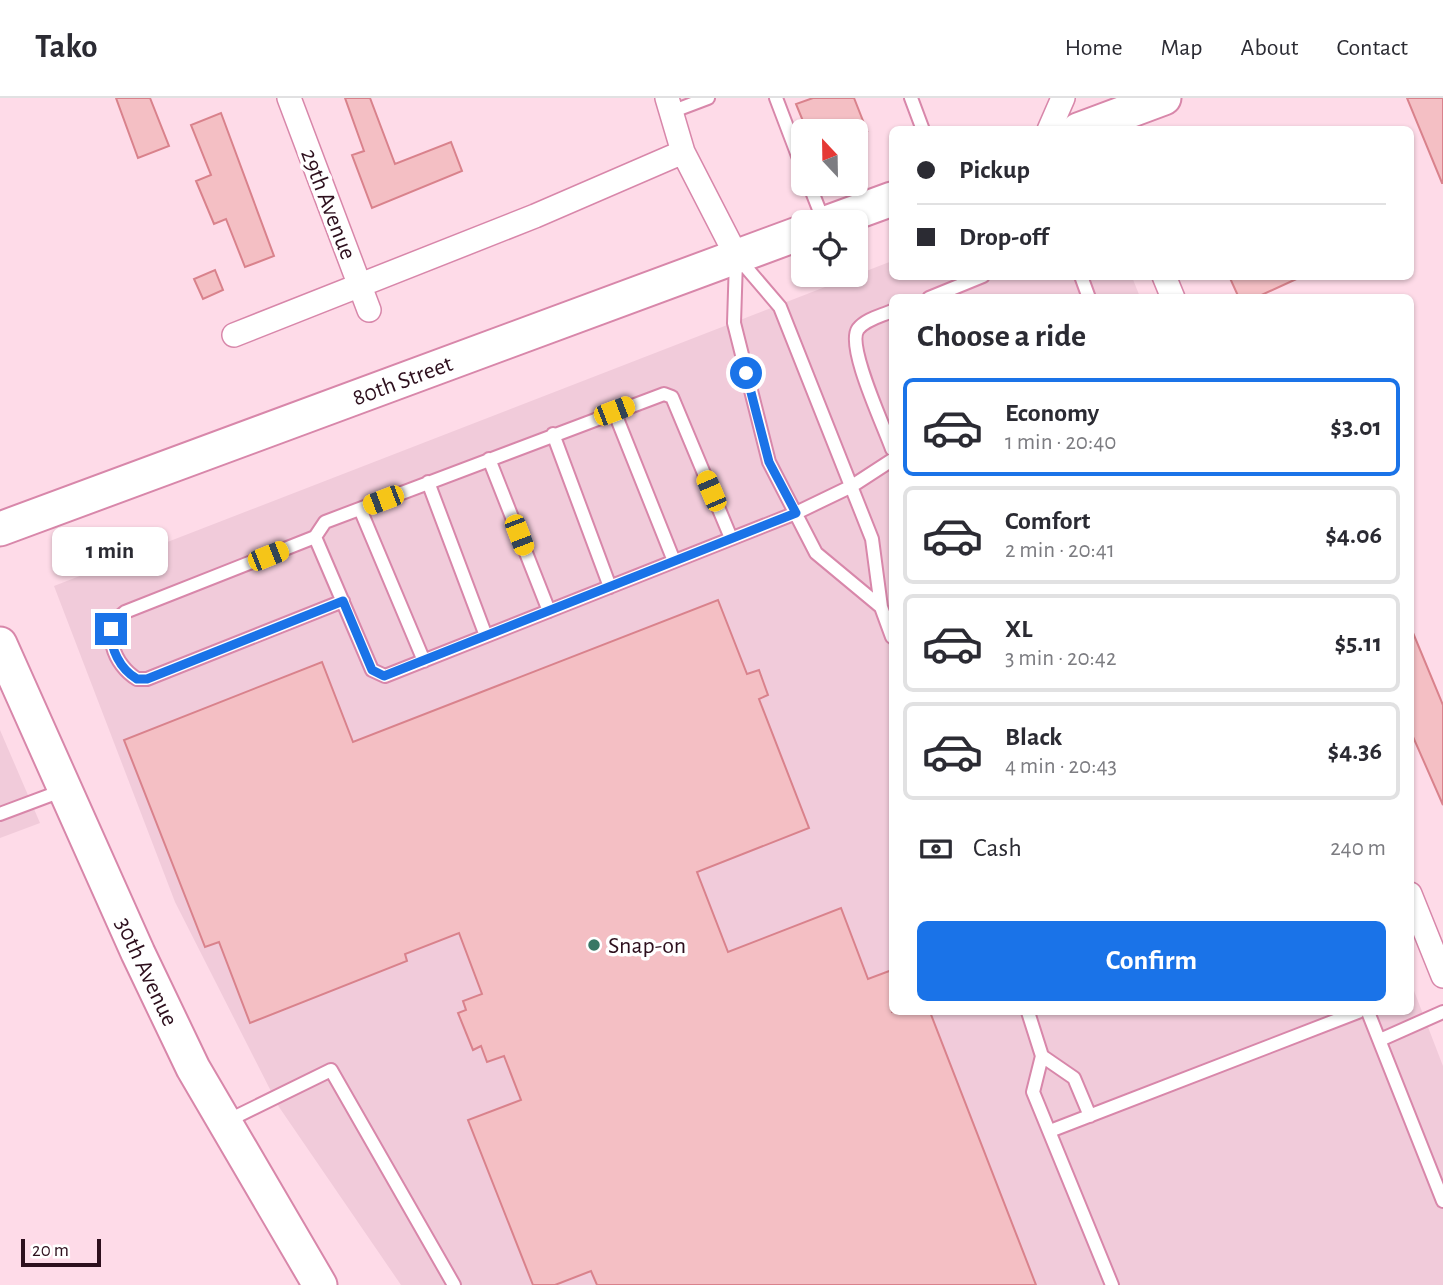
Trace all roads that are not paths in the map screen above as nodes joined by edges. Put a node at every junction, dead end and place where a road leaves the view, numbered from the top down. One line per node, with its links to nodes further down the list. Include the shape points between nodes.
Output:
1 (289, 98): 18 (street, 29th Avenue)
2 (708, 98): 7 (lane)
3 (776, 98): 11 (lane)
4 (911, 98): 8 (lane)
5 (1063, 98): 9 (street)
6 (1164, 98): 10 (street)
7 (669, 105): 12 (street)
8 (922, 126)
9 (1051, 126)
10 (1095, 126)
11 (791, 137)
12 (683, 152): 16 (street); 18 (street)
13 (889, 200): 14 (street)
14 (860, 210)
15 (791, 237): 16 (street, 80th Street)
16 (737, 257): 29 (lane, via 780,307); 31 (lane, via 736,331 769,462); 32 (street, 80th Street)
17 (973, 280): 19 (lane)
18 (360, 285): 20 (street, 29th Avenue); 22 (street)
19 (939, 294)
20 (369, 310)
21 (889, 312): 25 (lane, via 867,321 855,336 854,348)
22 (234, 335)
23 (614, 411): 24 (lane); 34 (lane, via 663,394 672,397); 35 (lane)
24 (553, 434): 26 (lane); 36 (lane)
25 (889, 441)
26 (489, 459): 28 (lane); 39 (lane)
27 (889, 462): 29 (lane)
28 (428, 482): 30 (lane); 41 (lane)
29 (852, 486): 31 (lane); 38 (lane, via 872,539)
30 (360, 509): 33 (lane, via 325,522); 43 (lane)
31 (796, 513): 34 (lane); 38 (lane, via 816,553)
32 (0, 529)
33 (315, 537): 37 (lane); 37 (lane, via 125,612 111,629 121,665 137,679 147,679)
34 (731, 538): 35 (lane)
35 (674, 561): 36 (lane)
36 (610, 586): 39 (lane)
37 (343, 601): 43 (lane, via 376,674 384,676)
38 (881, 607): 40 (lane)
39 (549, 611): 41 (lane)
40 (889, 629)
41 (486, 636): 43 (lane)
42 (0, 644): 44 (street, 30th Avenue, via 13,686)
43 (424, 661)
44 (64, 790): 45 (lane); 55 (street, 30th Avenue, via 166,1010)
45 (0, 814)
46 (1414, 904): 47 (street)
47 (1443, 976)
48 (1443, 1012): 52 (lane)
49 (1029, 1015): 53 (lane)
50 (1350, 1015): 54 (lane)
51 (1369, 1015): 52 (lane)
52 (1380, 1040): 57 (lane)
53 (1042, 1056): 54 (lane, via 1074,1078); 56 (lane, via 1033,1092)
54 (1090, 1116): 56 (lane)
55 (225, 1122): 58 (street, 30th Avenue); 59 (lane, via 331,1070)
56 (1050, 1131): 60 (lane)
57 (1443, 1201)
58 (320, 1285)
59 (454, 1285)
60 (1112, 1285)

